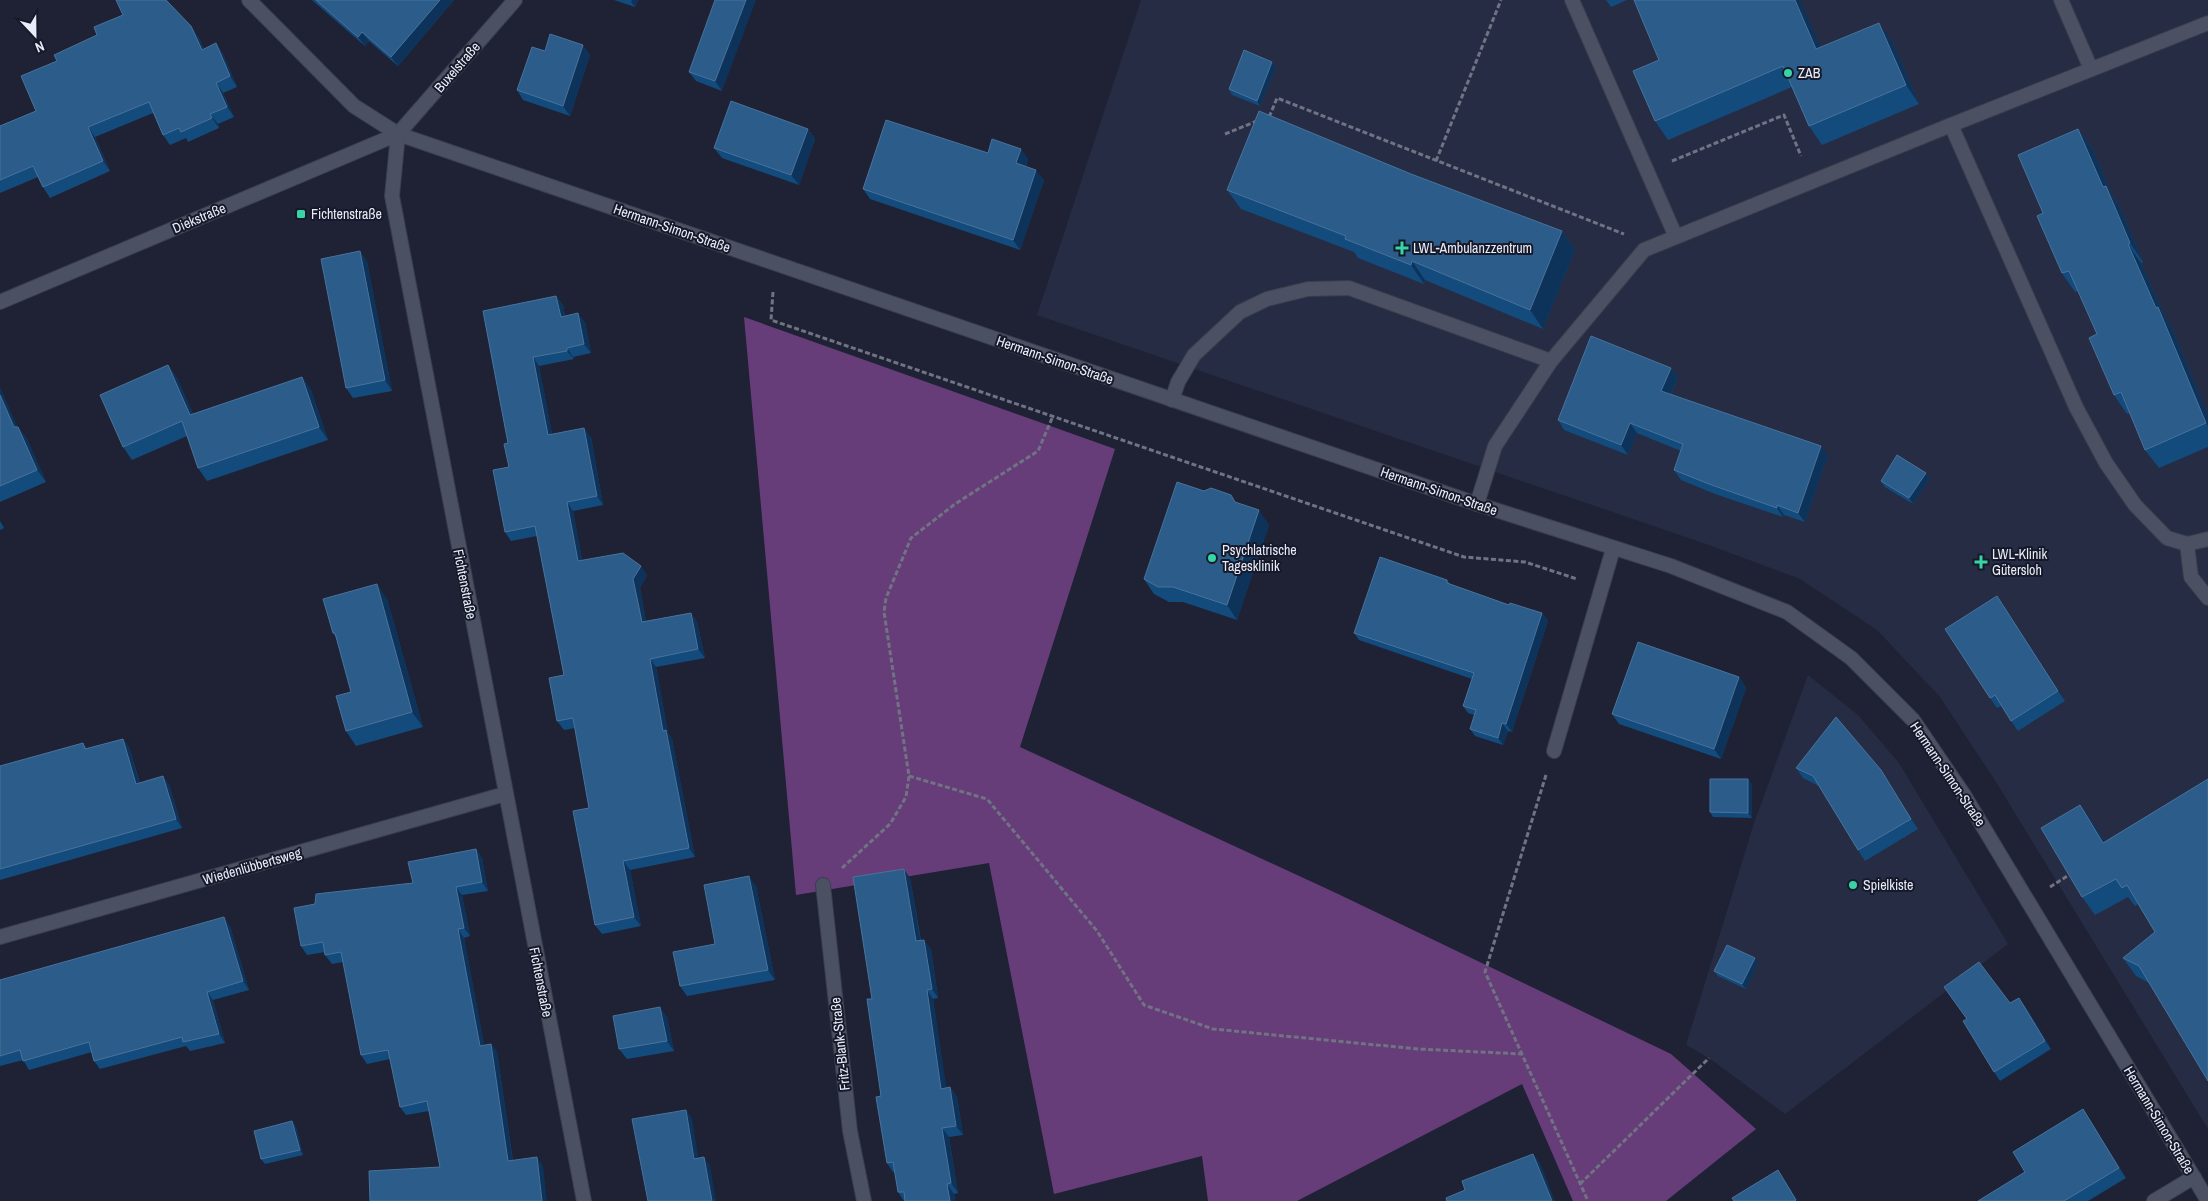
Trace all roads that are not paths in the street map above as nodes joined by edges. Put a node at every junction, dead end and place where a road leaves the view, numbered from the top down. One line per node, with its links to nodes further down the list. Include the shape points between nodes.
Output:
1 (249, 0): 8 (street, via 354,106)
2 (515, 0): 8 (street, Buxelstraße)
3 (1572, 0): 9 (street)
4 (2061, 0): 6 (street)
5 (2208, 23): 6 (street)
6 (2091, 69): 7 (street)
7 (1951, 125): 9 (street); 15 (street, via 2076,408 2106,463 2134,504 2167,538)
8 (398, 134): 10 (street, Diekstraße); 12 (street, Hermann-Simon-Straße); 19 (street, Fichtenstraße, via 392,196)
9 (1676, 238): 11 (street, via 1644,250)
10 (0, 302)
11 (1551, 361): 12 (street, via 1349,288 1308,289 1267,299 1240,312 1194,355 1178,382); 13 (street, via 1496,446)
12 (1172, 400): 13 (street, Hermann-Simon-Straße)
13 (1477, 504): 16 (street, Hermann-Simon-Straße)
14 (2208, 539): 15 (street)
15 (2187, 544): 17 (street, via 2191,577)
16 (1613, 549): 18 (street); 22 (street, Hermann-Simon-Straße, via 1690,573 1787,612 1851,658 1913,720 1964,795)
17 (2208, 598)
18 (1554, 751)
19 (505, 794): 21 (street, Wiedenlübbertsweg); 23 (street, Fichtenstraße)
20 (824, 886): 24 (street, Fritz-Blank-Straße, via 850,1131)
21 (0, 937)
22 (2194, 1177): 25 (street); 26 (street, Hermann-Simon-Straße)
23 (584, 1201)
24 (864, 1201)
25 (2154, 1201)
26 (2208, 1201)

